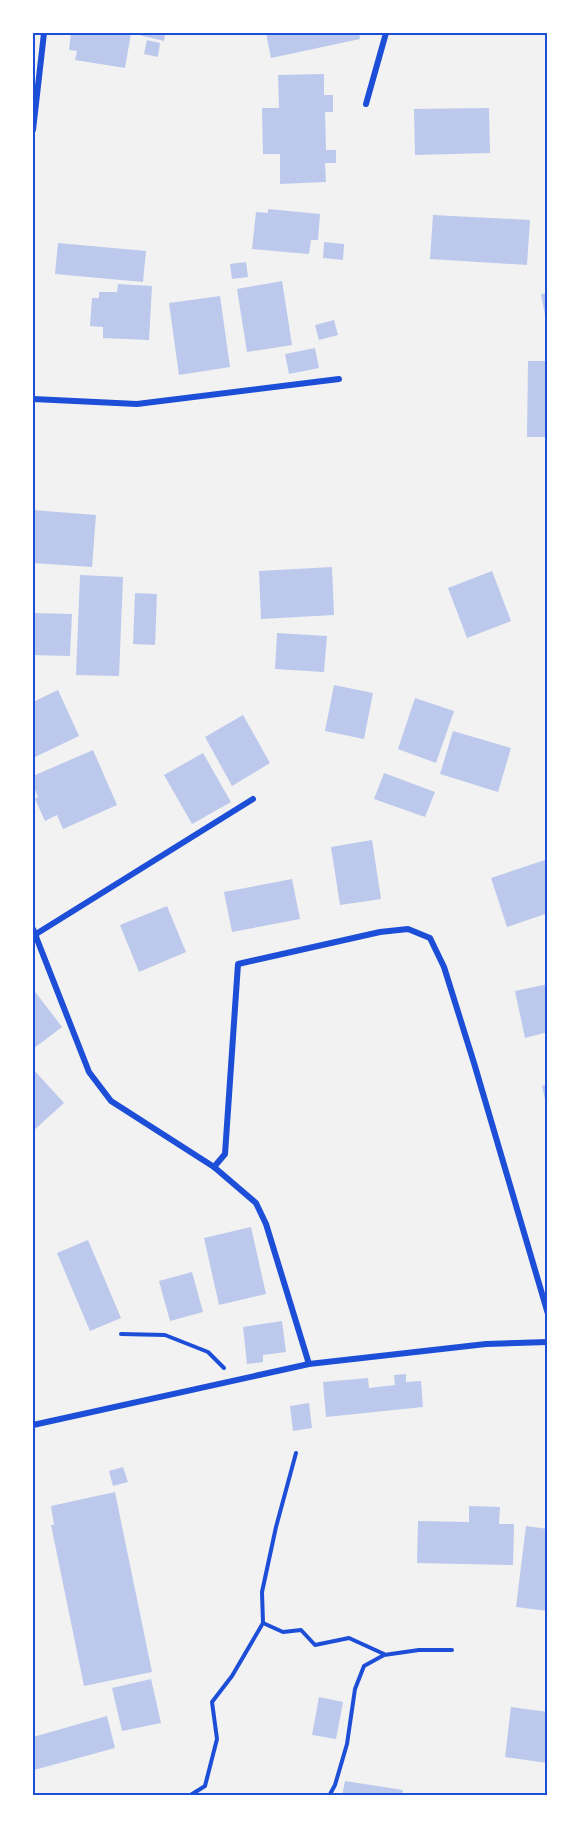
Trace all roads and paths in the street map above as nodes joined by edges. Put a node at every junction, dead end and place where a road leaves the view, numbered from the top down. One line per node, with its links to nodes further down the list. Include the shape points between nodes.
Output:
1 (44, 33): 3 (street)
2 (386, 33): 4 (street)
3 (36, 87): 5 (street)
4 (366, 104)
5 (33, 130)
6 (339, 379): 7 (street, via 137,404)
7 (33, 399)
8 (253, 799): 9 (street)
9 (34, 932): 10 (street, via 89,1072 111,1101)
10 (214, 1167): 11 (street, via 225,1154 238,964 380,932 408,929 430,938 444,967 468,1042); 14 (street, via 256,1203)
11 (548, 1314)
12 (122, 1334): 15 (path, via 165,1335 208,1352)
13 (548, 1342): 14 (street, via 486,1344)
14 (309, 1364): 15 (street)
15 (234, 1379): 16 (street)
16 (33, 1425)
17 (296, 1453): 18 (path, via 262,1592)
18 (263, 1623): 20 (path, via 283,1632 301,1630 315,1645 349,1638); 21 (path, via 212,1702 217,1739 205,1786)
19 (452, 1650): 20 (path)
20 (384, 1654): 22 (path, via 364,1666 355,1689 346,1744)
21 (189, 1796)
22 (329, 1796)

